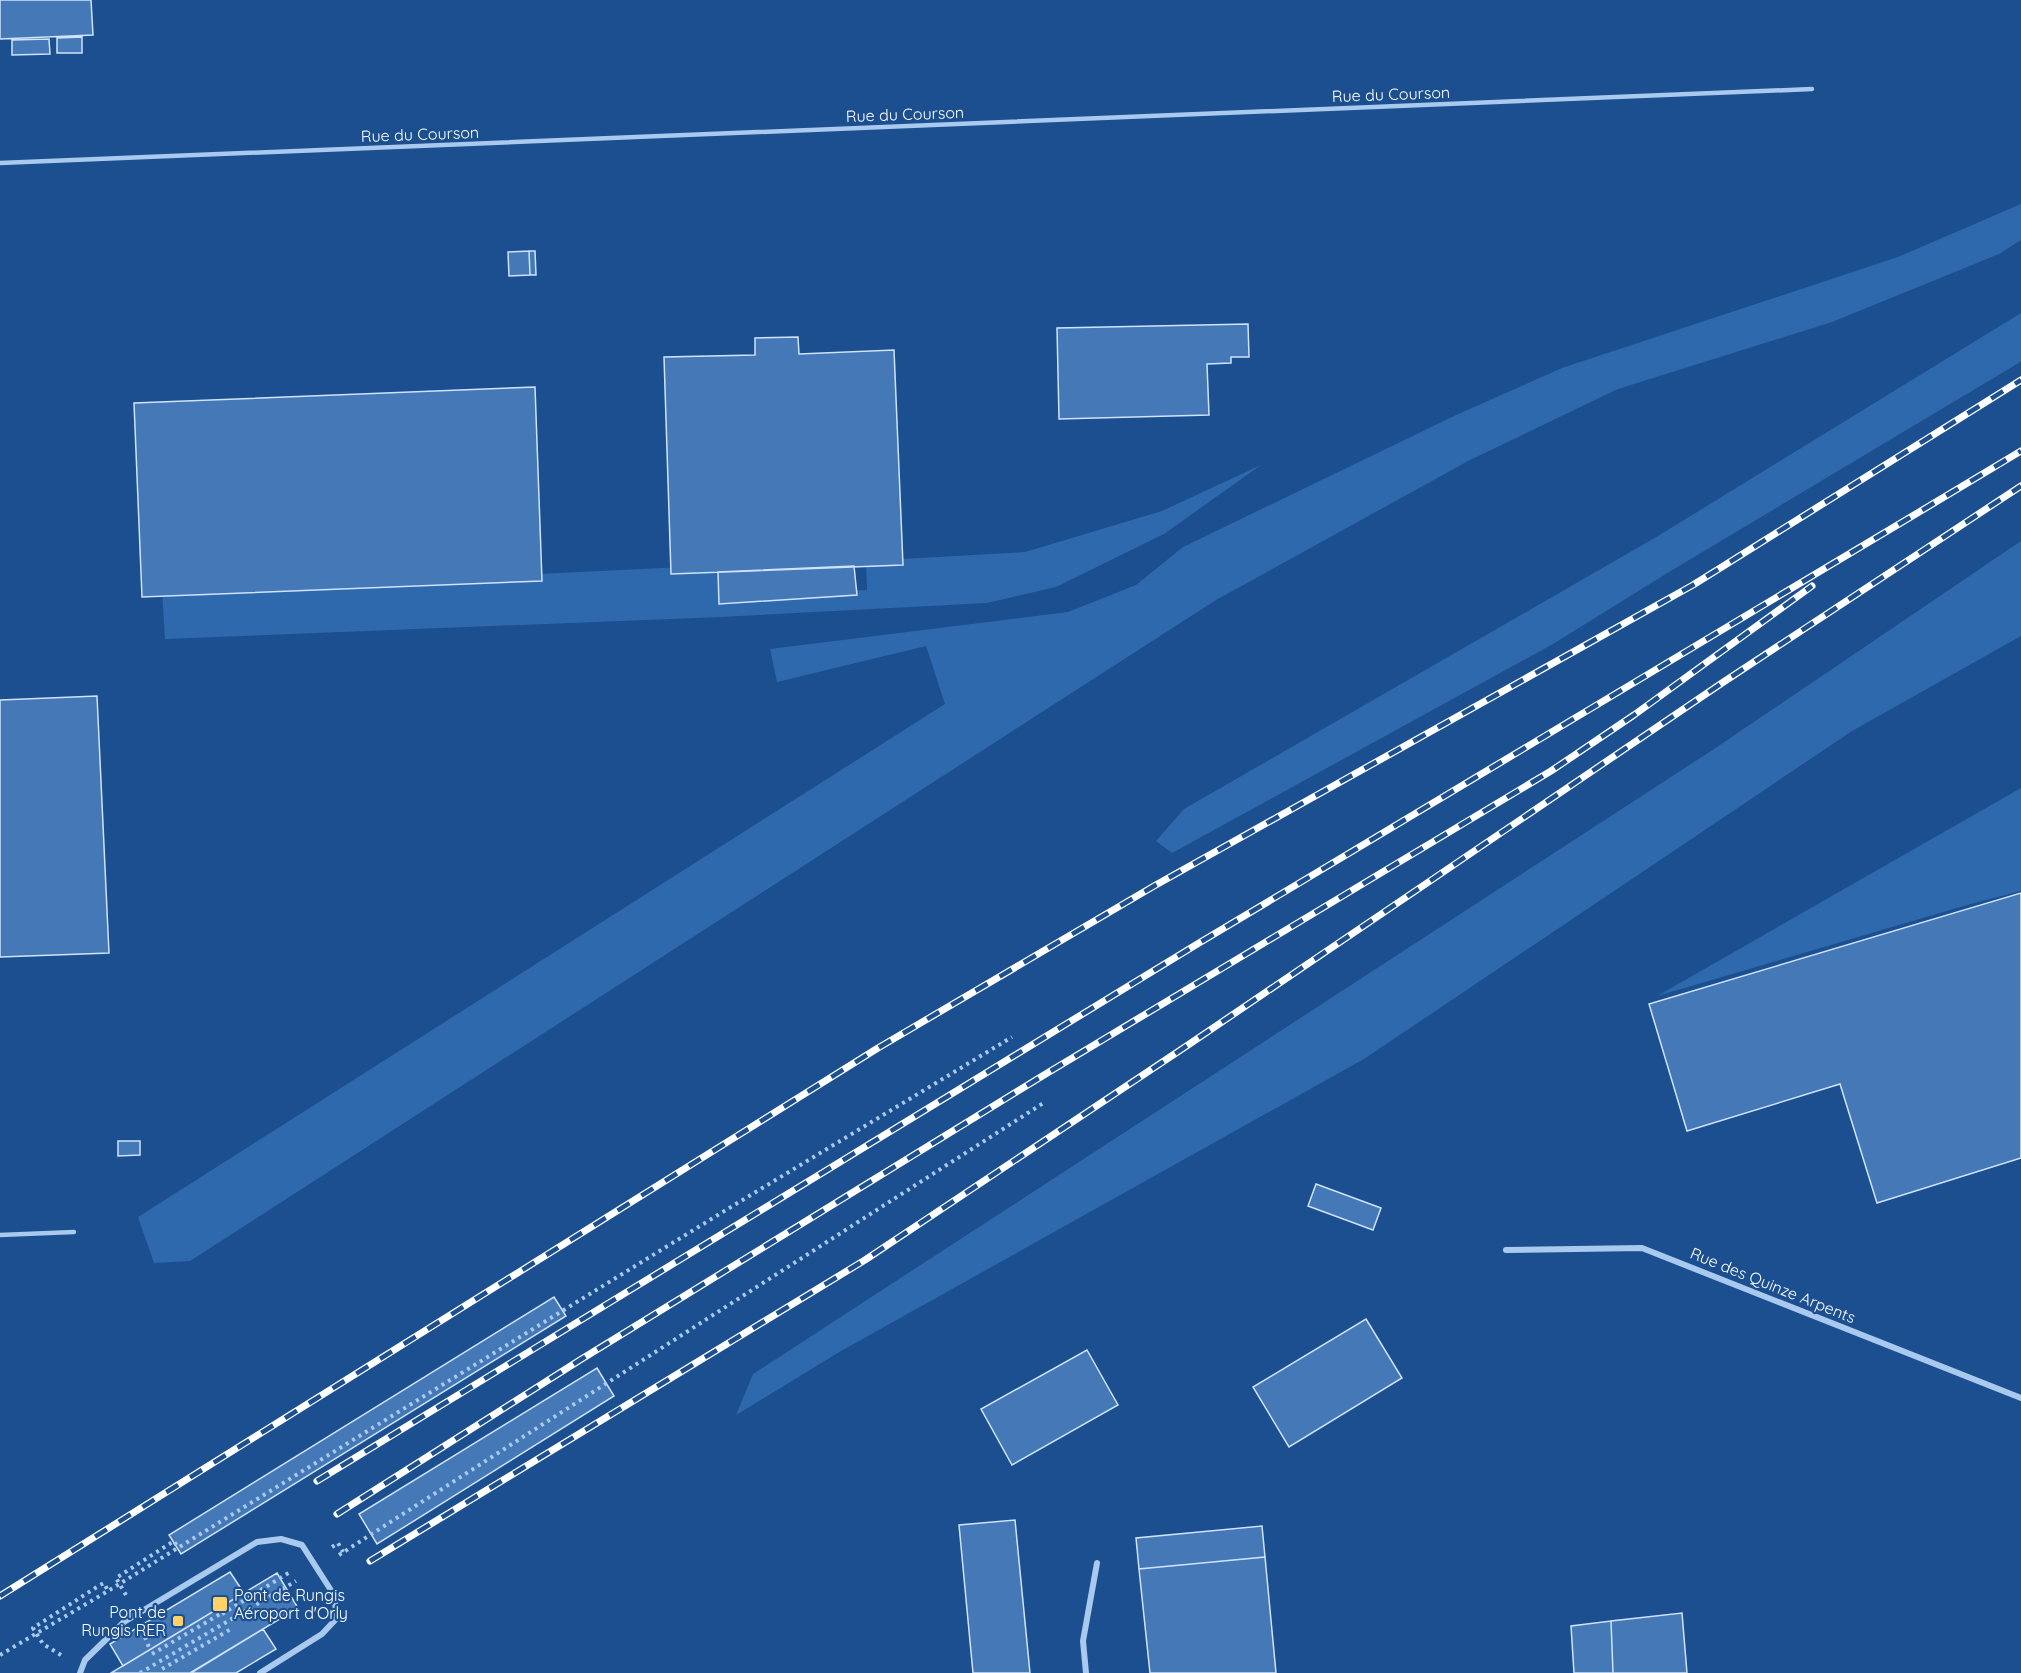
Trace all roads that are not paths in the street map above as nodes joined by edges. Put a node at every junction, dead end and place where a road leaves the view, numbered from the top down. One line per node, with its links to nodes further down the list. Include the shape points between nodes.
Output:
1 (1812, 89): 2 (lane, Rue du Courson)
2 (0, 163)
3 (74, 1232): 4 (lane)
4 (0, 1235)
5 (1506, 1250): 6 (street, Rue des Quinze Arpents, via 1642,1248)
6 (2021, 1398)
7 (1098, 1563): 10 (street, via 1083,1641)
8 (80, 1673): 9 (street, via 86,1660 124,1622 257,1542 281,1539 302,1545 334,1595 337,1618 322,1634)
9 (260, 1673)
10 (1086, 1673)

